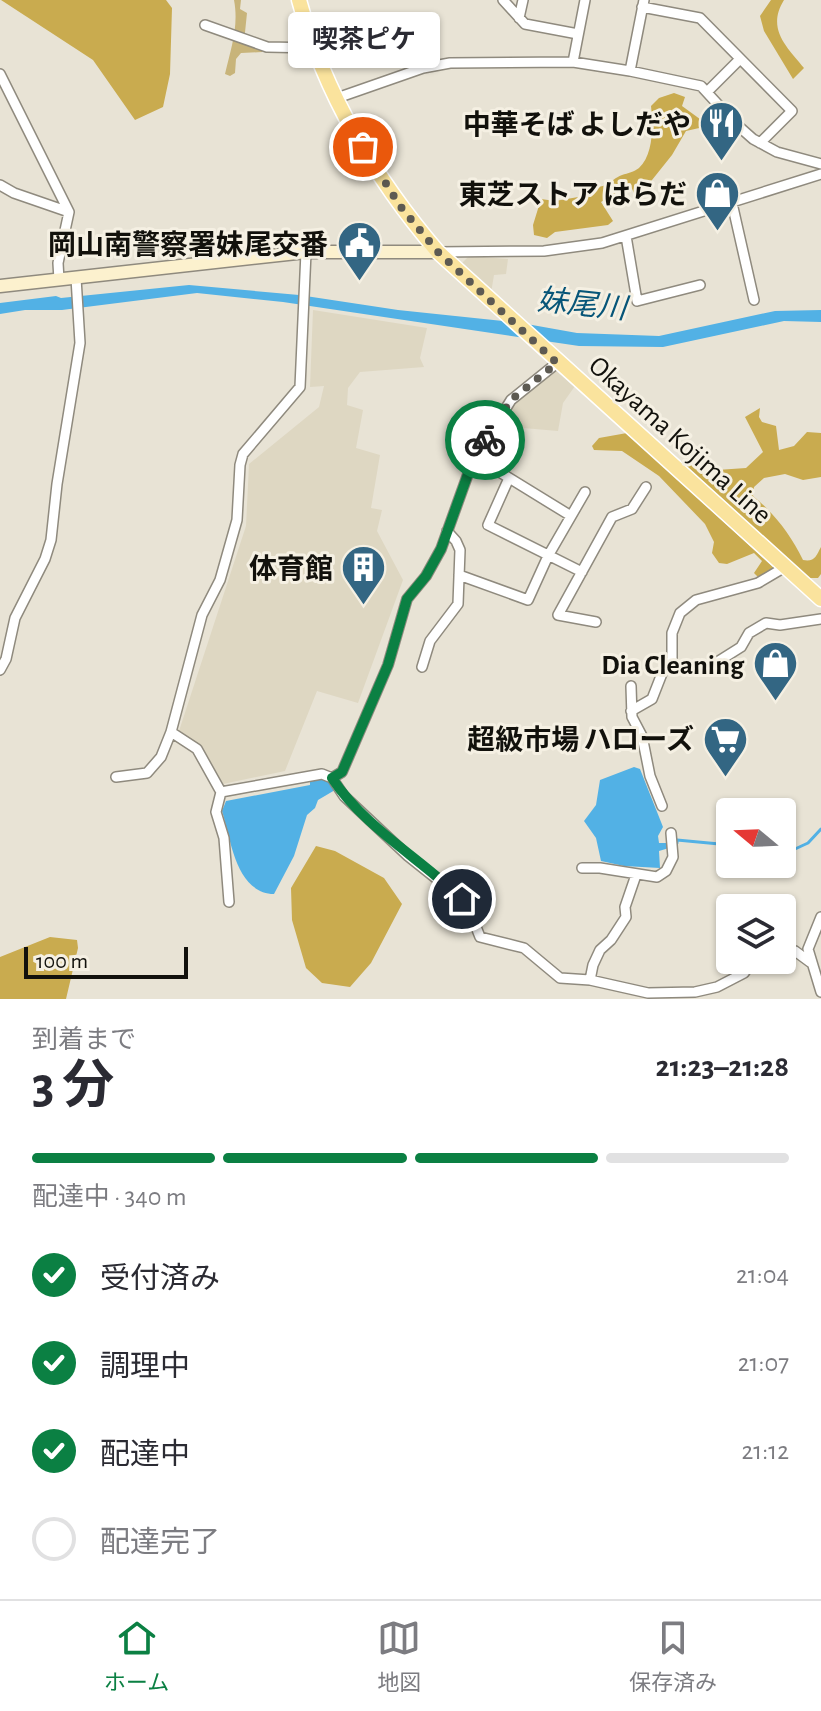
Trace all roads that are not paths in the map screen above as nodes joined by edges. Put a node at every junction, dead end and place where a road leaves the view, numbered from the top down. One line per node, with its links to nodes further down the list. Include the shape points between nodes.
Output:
1 (299, 0): 9 (main road, Okayama Kojima Line)
2 (503, 0): 6 (street)
3 (523, 0): 6 (street)
4 (585, 0): 8 (street)
5 (643, 4): 10 (street, via 700,18); 12 (street)
6 (519, 18): 8 (street, via 525,24)
7 (205, 25): 9 (street, via 267,47)
8 (578, 34): 11 (street)
9 (316, 48): 15 (main road, Okayama Kojima Line)
10 (740, 59): 14 (street); 16 (street, via 792,111)
11 (573, 62): 12 (street); 15 (street, via 450,63)
12 (630, 71): 14 (street, via 701,86)
13 (0, 74): 21 (street)
14 (707, 92): 16 (street)
15 (337, 98): 24 (main road, Okayama Kojima Line, via 400,206)
16 (760, 143): 17 (street)
17 (821, 164)
18 (821, 174): 20 (street)
19 (0, 185): 21 (street)
20 (732, 203): 22 (street); 29 (street)
21 (69, 212): 25 (street)
22 (626, 236): 24 (street, via 544,251); 27 (street, via 637,301)
23 (306, 252): 24 (main road); 26 (main road); 49 (street, via 300,387 243,454 237,520 220,580 202,615)
24 (438, 252): 30 (main road, Okayama Kojima Line)
25 (59, 280): 26 (main road); 28 (main road)
26 (76, 283): 46 (street, via 80,343 51,540 15,618)
27 (700, 285)
28 (0, 286)
29 (754, 300)
30 (557, 363): 31 (street, via 511,400); 38 (main road, Okayama Kojima Line)
31 (475, 457): 32 (street); 36 (street)
32 (509, 478): 35 (street); 37 (street, via 488,525)
33 (646, 487): 39 (street, via 632,509 612,517)
34 (585, 492): 35 (street)
35 (571, 516): 37 (street)
36 (447, 531): 40 (street, via 460,550); 51 (street, via 426,576 407,599 376,695 342,772)
37 (548, 556): 39 (street); 40 (street, via 528,600)
38 (785, 567): 41 (main road, Okayama Kojima Line); 48 (street, via 758,583 696,600 680,613 672,633 672,659 652,699)
39 (582, 572): 43 (street, via 558,615)
40 (459, 575): 44 (street, via 458,604 430,641)
41 (821, 599)
42 (821, 619): 45 (street, via 766,623)
43 (596, 622)
44 (422, 667)
45 (706, 669)
46 (0, 670)
47 (631, 686): 48 (street)
48 (631, 711): 53 (street)
49 (171, 732): 50 (street, via 147,773); 52 (street, via 197,749)
50 (116, 777)
51 (332, 778): 52 (street, via 322,774); 64 (street, via 408,856 462,899 480,937 524,948 560,978)
52 (221, 792): 57 (street, via 216,812 224,838)
53 (662, 806)
54 (671, 840): 56 (street, via 673,857 666,871 657,877)
55 (582, 868): 56 (street)
56 (636, 875): 64 (street, via 626,917 600,950)
57 (229, 902)
58 (821, 917): 60 (street)
59 (821, 943): 60 (street)
60 (810, 944): 62 (street)
61 (796, 952): 62 (street)
62 (810, 962): 65 (street)
63 (742, 974): 64 (street, via 695,992 648,993)
64 (590, 980)
65 (821, 992)

